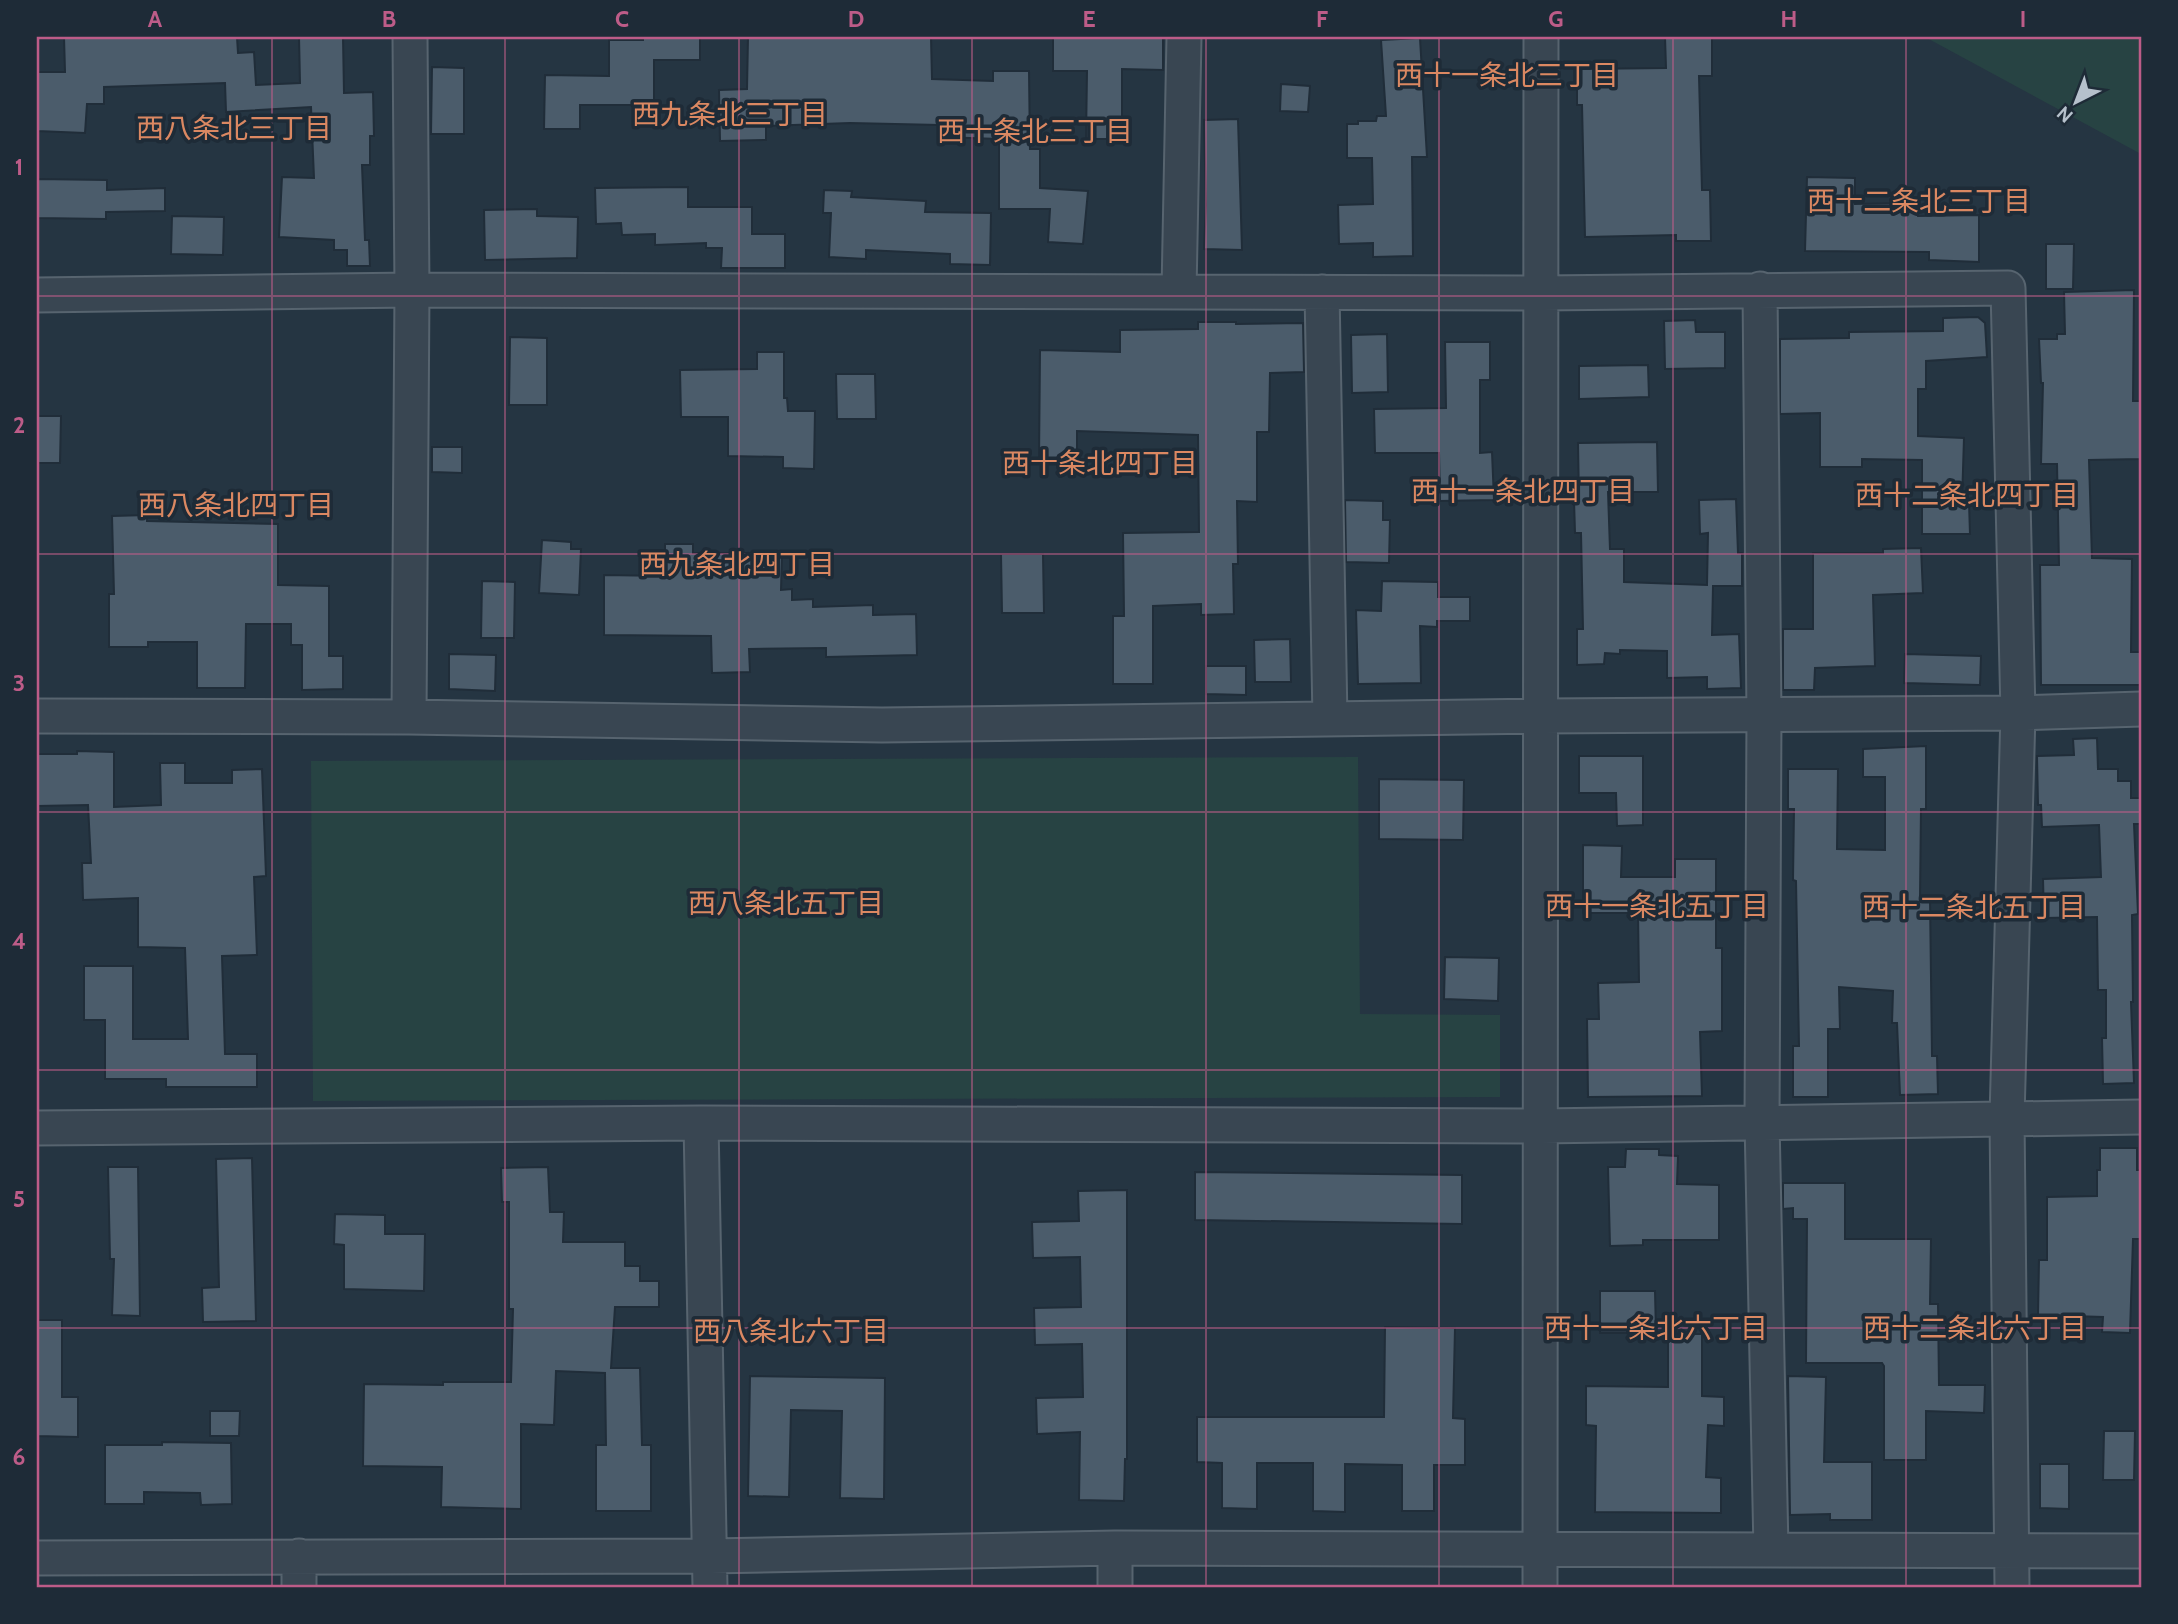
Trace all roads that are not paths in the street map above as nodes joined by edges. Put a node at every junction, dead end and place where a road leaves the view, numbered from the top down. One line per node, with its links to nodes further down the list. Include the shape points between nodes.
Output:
1 (410, 37): 4 (street)
2 (1184, 37): 6 (street)
3 (1541, 37): 8 (street)
4 (412, 289): 6 (street); 9 (street); 15 (street)
5 (1760, 289): 8 (street); 11 (street, via 2008,288); 14 (street)
6 (1179, 291): 7 (street)
7 (1322, 292): 8 (street); 16 (street)
8 (1542, 293): 13 (street)
9 (37, 295)
10 (2141, 709): 11 (street)
11 (2018, 713): 14 (street); 18 (street)
12 (37, 716): 15 (street)
13 (1541, 716): 14 (street); 16 (street); 21 (street)
14 (1764, 716): 19 (street)
15 (410, 717): 16 (street, via 883,725)
16 (1330, 719)
17 (2141, 1116): 18 (street)
18 (2007, 1117): 19 (street); 26 (street)
19 (1762, 1121): 21 (street); 25 (street)
20 (701, 1123): 21 (street); 22 (street); 31 (street)
21 (1541, 1126): 24 (street)
22 (37, 1128)
23 (1115, 1548): 24 (street); 31 (street); 32 (street)
24 (1541, 1548): 25 (street); 33 (street)
25 (1771, 1550): 26 (street)
26 (2013, 1551): 27 (street); 34 (street)
27 (2141, 1551)
28 (37, 1558): 29 (street)
29 (139, 1572): 30 (street)
30 (299, 1572): 31 (street)
31 (710, 1572)
32 (1115, 1587)
33 (1540, 1587)
34 (2012, 1587)

